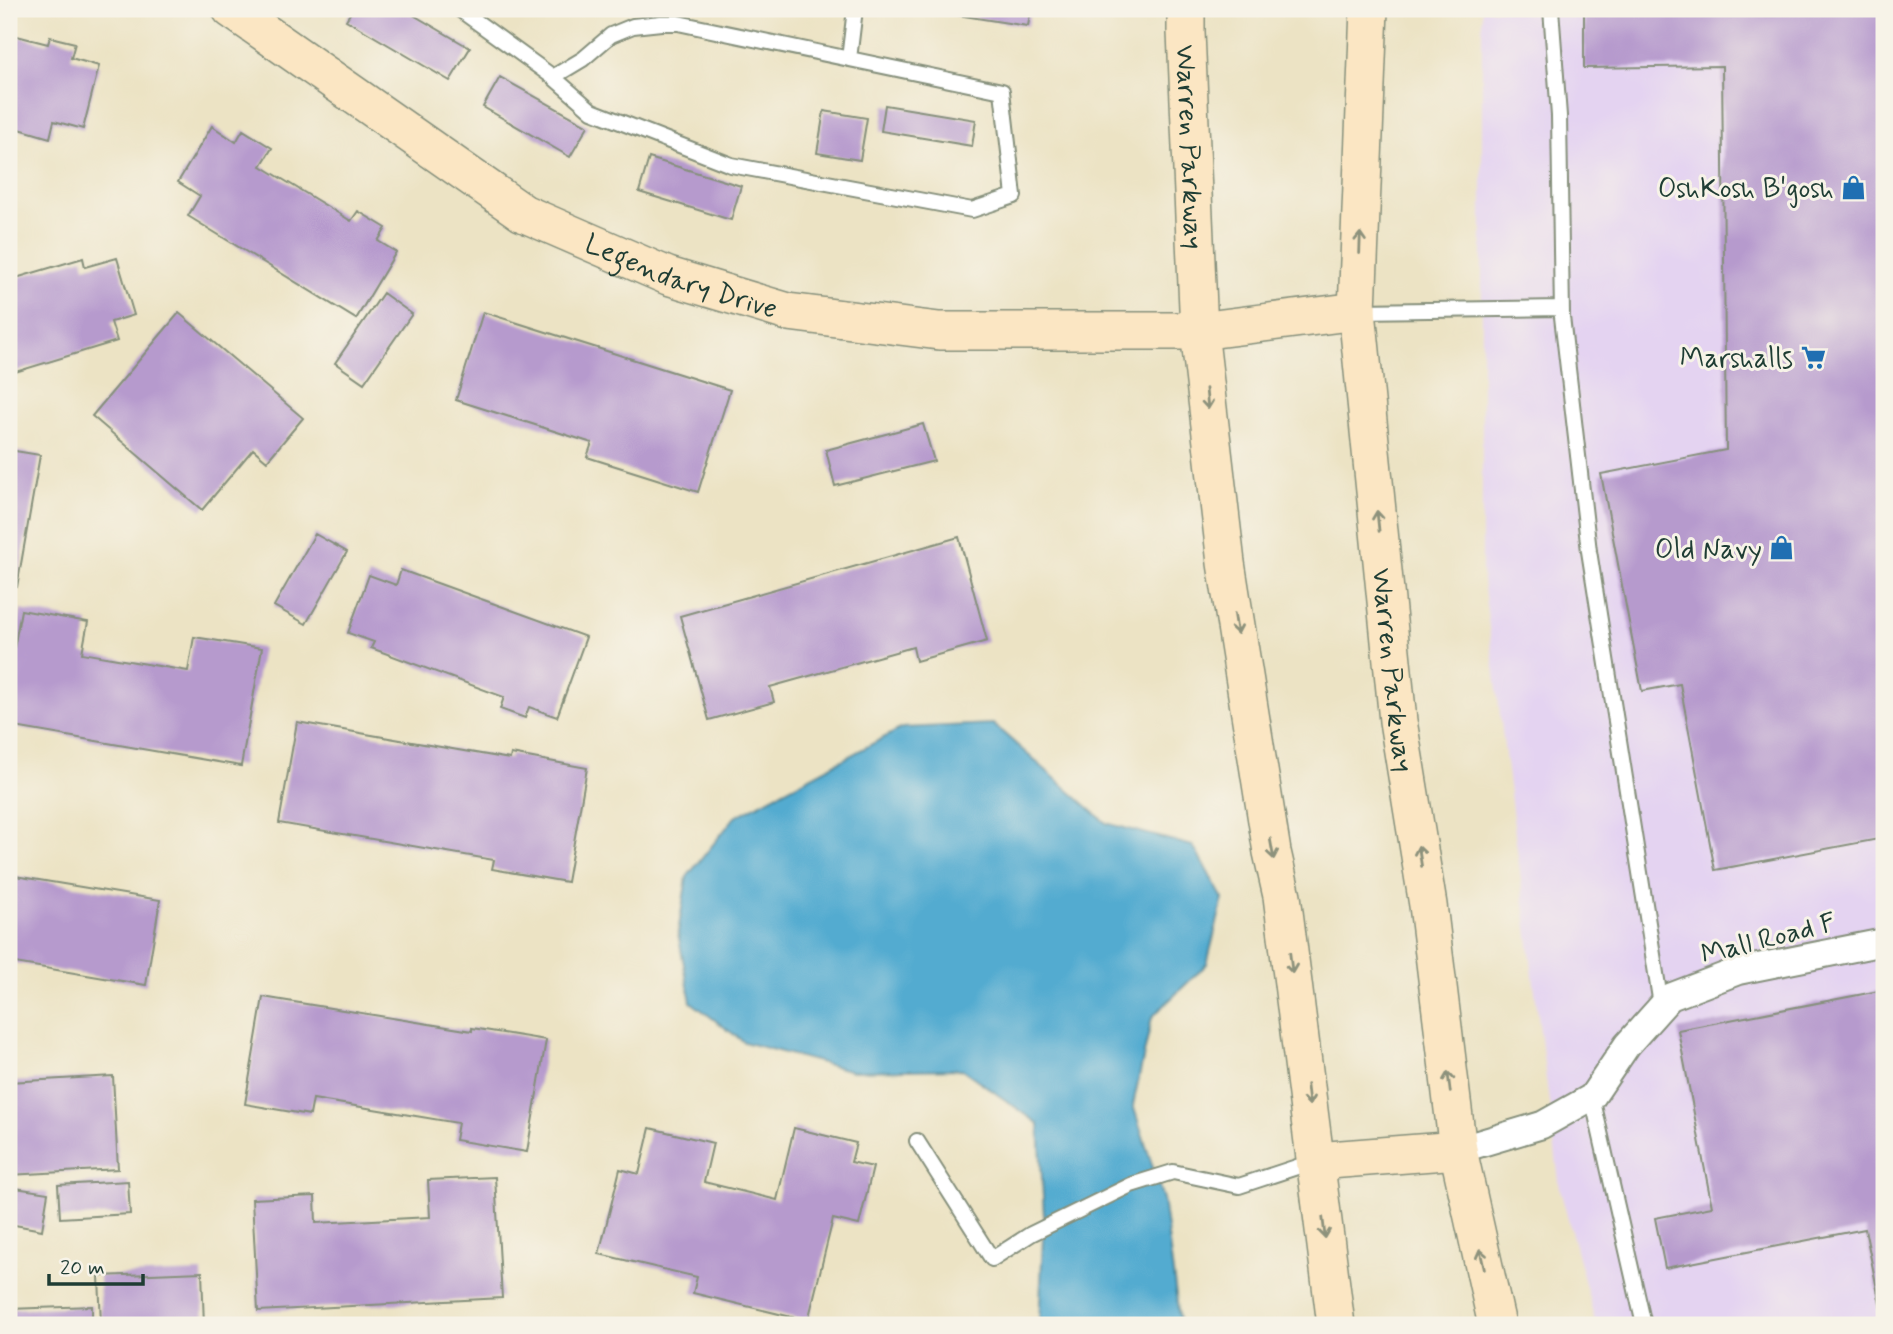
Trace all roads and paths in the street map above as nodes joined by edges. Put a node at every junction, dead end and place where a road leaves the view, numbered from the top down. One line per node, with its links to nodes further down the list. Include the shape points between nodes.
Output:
1 (231, 9): 11 (main road, Legendary Drive, via 523,213 668,276 788,313 939,331)
2 (459, 9): 8 (lane)
3 (855, 9): 7 (lane)
4 (1186, 9): 11 (main road, Warren Parkway)
5 (1369, 9): 9 (main road, Warren Parkway, one-way to 5)
6 (1551, 9): 10 (lane, via 1559,116)
7 (849, 59): 8 (lane, via 661,23 633,26 611,35); 8 (lane, via 1002,91 1014,196 972,210 731,164 592,111)
8 (553, 77)
9 (1357, 312): 10 (lane, via 1561,309); 11 (main road, Legendary Drive); 16 (main road, Warren Parkway, one-way to 9, via 1428,905 1398,721)
10 (1562, 315): 13 (lane, via 1590,551)
11 (1199, 331): 17 (main road, Warren Parkway, one-way to 17, via 1226,563 1282,896)
12 (1884, 942): 13 (street, Mall Road F, via 1738,971 1670,996)
13 (1661, 1006): 14 (street, Mall Road F, via 1627,1045)
14 (1592, 1097): 16 (street, via 1542,1125); 20 (lane)
15 (917, 1141): 17 (lane, via 992,1259 1031,1234 1131,1185 1173,1172 1239,1186)
16 (1458, 1150): 17 (main road); 19 (main road, Warren Parkway, one-way to 16)
17 (1316, 1161): 18 (main road, Warren Parkway, one-way to 18)
18 (1336, 1325)
19 (1497, 1325)
20 (1644, 1325)

